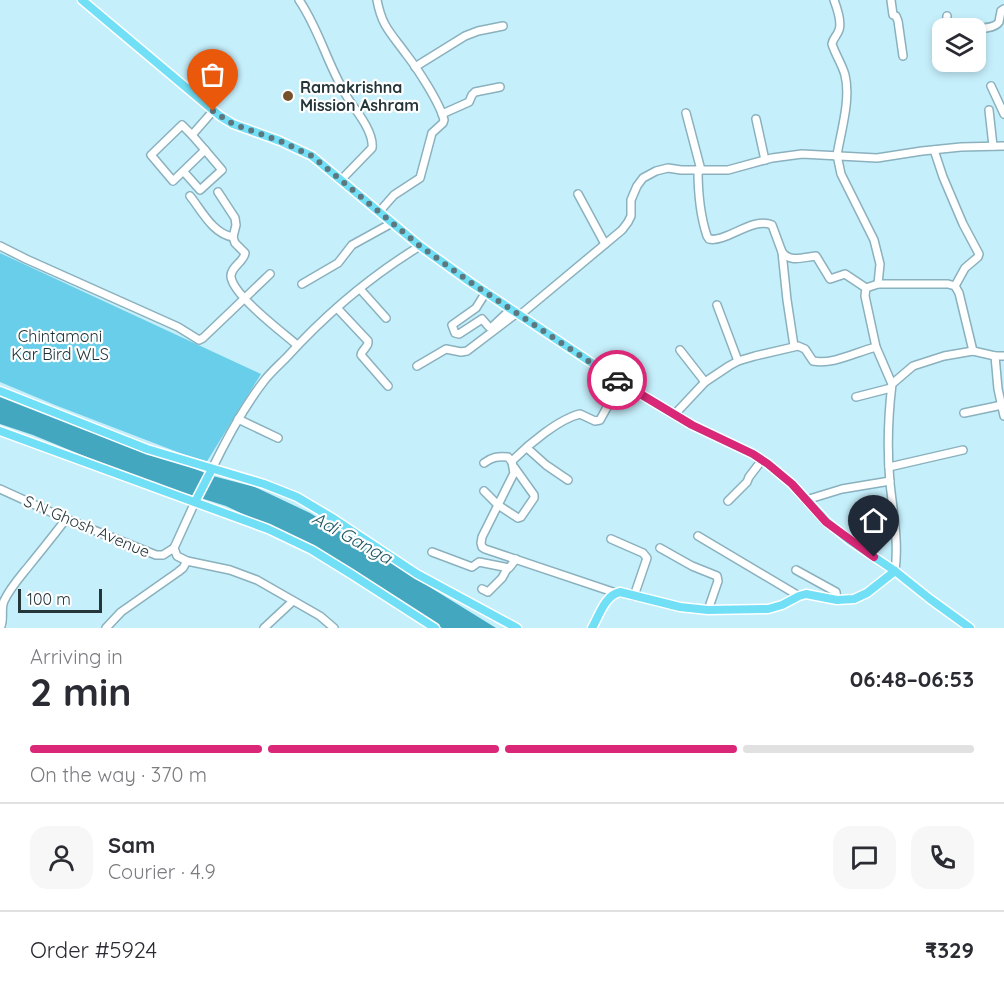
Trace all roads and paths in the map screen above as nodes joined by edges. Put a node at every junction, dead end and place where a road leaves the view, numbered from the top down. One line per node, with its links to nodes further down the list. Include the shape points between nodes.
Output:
1 (82, 0): 14 (main road)
2 (298, 0): 28 (street, via 373,141 372,148)
3 (377, 0): 10 (street, via 385,27)
4 (836, 0): 24 (street, via 840,26 832,44 842,66 847,100)
5 (891, 0): 9 (street)
6 (1004, 9): 8 (street, via 998,24)
7 (502, 26): 10 (street, via 465,36)
8 (986, 27)
9 (903, 56)
10 (415, 67): 16 (street)
11 (991, 86): 17 (street)
12 (500, 87): 16 (street, via 475,92 468,102)
13 (989, 110): 20 (street)
14 (213, 111): 19 (street); 28 (main road, via 233,124 312,156)
15 (686, 113): 26 (street)
16 (442, 114): 32 (street, via 443,123 432,133 420,178 394,195)
17 (1004, 114)
18 (756, 119): 25 (street)
19 (192, 135): 22 (street); 27 (street, via 182,125 151,155 174,182)
20 (993, 146): 21 (street); 23 (street)
21 (1004, 146)
22 (205, 150): 27 (street); 27 (street, via 222,171 200,190)
23 (934, 150): 24 (street, via 877,158); 42 (street, via 979,254)
24 (837, 155): 25 (street, via 802,154); 41 (street, via 841,174 874,240 880,264)
25 (765, 160): 26 (street, via 728,170)
26 (699, 170): 35 (street, via 668,168 643,178 631,200 628,222); 38 (street, via 701,215 709,238 717,239 766,223 772,225)
27 (184, 172)
28 (341, 180): 32 (main road)
29 (218, 192): 34 (street, via 235,218)
30 (578, 194): 35 (street)
31 (190, 196): 34 (street, via 214,228)
32 (379, 212): 33 (main road)
33 (392, 223): 37 (main road); 40 (street, via 352,245 338,263)
34 (233, 237): 46 (street, via 245,253 231,278)
35 (605, 244): 49 (street)
36 (0, 246): 46 (street, via 178,327 198,340)
37 (420, 246): 44 (street); 45 (main road)
38 (782, 252): 43 (street, via 793,259 816,256 830,279 845,274); 52 (street)
39 (270, 274): 46 (street)
40 (302, 284)
41 (878, 284): 42 (street); 43 (street)
42 (955, 286): 55 (street)
43 (866, 288): 53 (street)
44 (360, 289): 48 (street); 50 (street)
45 (486, 292): 49 (main road); 49 (street, via 476,308 452,325 455,333 482,319 492,327)
46 (244, 299): 51 (street)
47 (717, 305): 58 (street)
48 (337, 308): 51 (street); 62 (street, via 368,341 361,355)
49 (516, 312): 59 (street, via 467,351 446,349); 60 (main road)
50 (386, 318)
51 (297, 345): 70 (street, via 262,383)
52 (794, 346): 53 (street, via 805,349 816,362); 58 (street)
53 (876, 347): 63 (street)
54 (680, 350): 61 (street)
55 (973, 351): 56 (street); 63 (street, via 921,362)
56 (995, 356): 57 (street); 66 (street)
57 (1004, 356)
58 (738, 361): 61 (street)
59 (417, 366)
60 (621, 382): 68 (main road); 73 (street, via 600,420 577,414)
61 (705, 382): 68 (street)
62 (388, 386)
63 (891, 386): 65 (street); 78 (street)
64 (0, 391): 79 (main road, via 147,449)
65 (856, 397)
66 (1002, 405): 67 (street); 69 (street)
67 (964, 413)
68 (675, 414): 75 (main road)
69 (1004, 416)
70 (238, 419): 72 (street); 79 (street)
71 (0, 431): 86 (main road)
72 (278, 438)
73 (527, 448): 77 (street); 80 (street)
74 (963, 450): 78 (street)
75 (762, 460): 84 (main road); 85 (street)
76 (484, 464): 77 (street, via 499,456 508,457)
77 (512, 464): 87 (street, via 514,473); 87 (street, via 534,498 518,518)
78 (890, 467): 81 (street)
79 (212, 469): 86 (main road); 111 (main road, via 297,497 417,574)
80 (568, 480)
81 (890, 481): 84 (street); 98 (street, via 897,548)
82 (0, 489): 88 (street, S N Ghosh Avenue)
83 (484, 491): 87 (street)
84 (806, 500): 98 (main road, via 826,522)
85 (728, 501)
86 (195, 502): 91 (street); 110 (main road, via 312,550)
87 (498, 505): 94 (street, via 482,537 482,547)
88 (66, 519): 91 (street, S N Ghosh Avenue, via 156,555); 106 (street, via 5,598)
89 (698, 536): 102 (street)
90 (611, 539): 101 (street, via 646,555)
91 (174, 548): 95 (street, via 177,556)
92 (660, 548): 105 (street, via 717,576)
93 (432, 552): 96 (street, via 472,567 479,562)
94 (516, 559): 96 (street); 100 (street)
95 (187, 561): 104 (street, via 250,576); 107 (street)
96 (507, 569): 99 (street, via 488,592)
97 (796, 570): 103 (street, via 836,592)
98 (895, 571): 103 (main road, via 867,593); 113 (main road)
99 (482, 589)
100 (616, 592): 101 (main road); 112 (main road)
101 (634, 596): 105 (main road)
102 (799, 596): 103 (main road, via 811,594); 105 (main road, via 775,608)
103 (837, 600)
104 (293, 601): 108 (street); 109 (street)
105 (708, 610)
106 (0, 628)
107 (106, 628)
108 (264, 628)
109 (334, 628)
110 (435, 628)
111 (517, 628)
112 (592, 628)
113 (970, 628)

